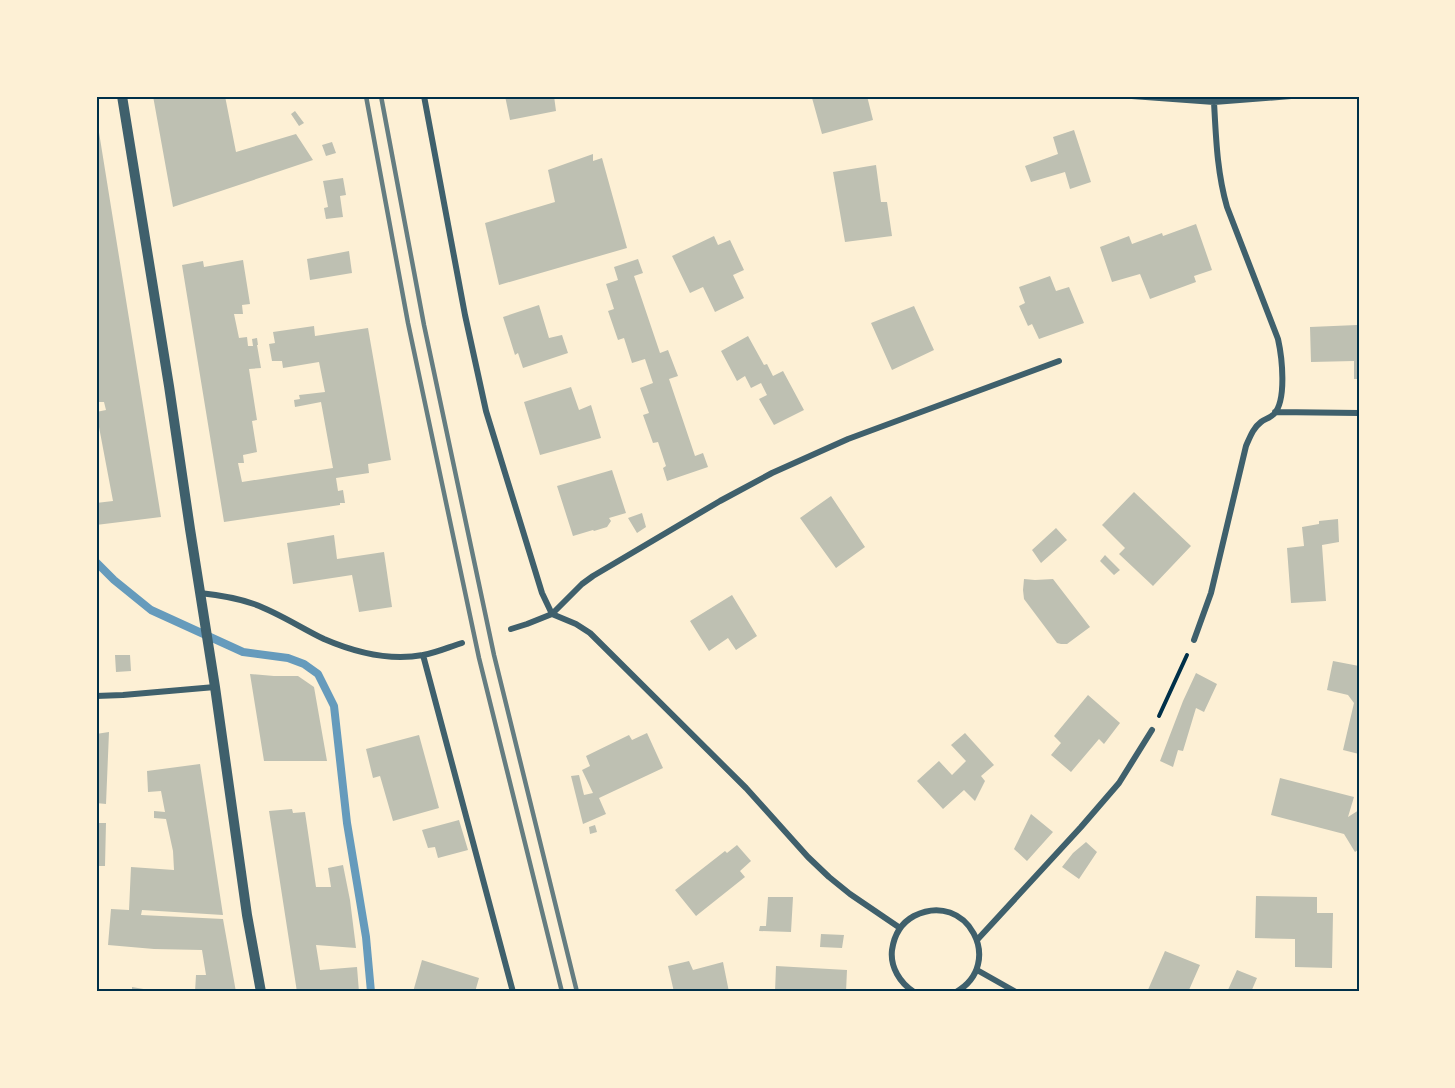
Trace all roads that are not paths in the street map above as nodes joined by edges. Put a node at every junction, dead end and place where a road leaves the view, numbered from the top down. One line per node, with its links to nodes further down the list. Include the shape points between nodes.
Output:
1 (122, 96): 9 (street)
2 (424, 96): 10 (street, via 486,411 542,593)
3 (1132, 96): 5 (street)
4 (1291, 96): 5 (street)
5 (1214, 102): 7 (street, via 1222,191 1281,353 1280,400)
6 (1059, 361): 10 (street, via 848,439 772,473 593,576)
7 (1275, 412): 8 (street); 12 (street, via 1254,429 1246,446 1211,593)
8 (1359, 413)
9 (200, 593): 14 (street, via 254,604 325,639 362,651 400,657); 15 (street)
10 (552, 614): 11 (street); 18 (street, via 590,633 829,877)
11 (511, 629)
12 (1194, 640)
13 (462, 643): 14 (street)
14 (423, 655): 22 (street)
15 (215, 687): 16 (street); 21 (street)
16 (96, 696)
17 (1152, 730): 19 (street, via 1119,783)
18 (900, 928): 19 (street, via 922,912 949,912 962,918); 23 (street, via 893,941 894,970)
19 (978, 940): 20 (street)
20 (977, 970): 24 (street); 25 (street)
21 (261, 992)
22 (513, 992)
23 (914, 992)
24 (956, 992)
25 (1016, 992)

